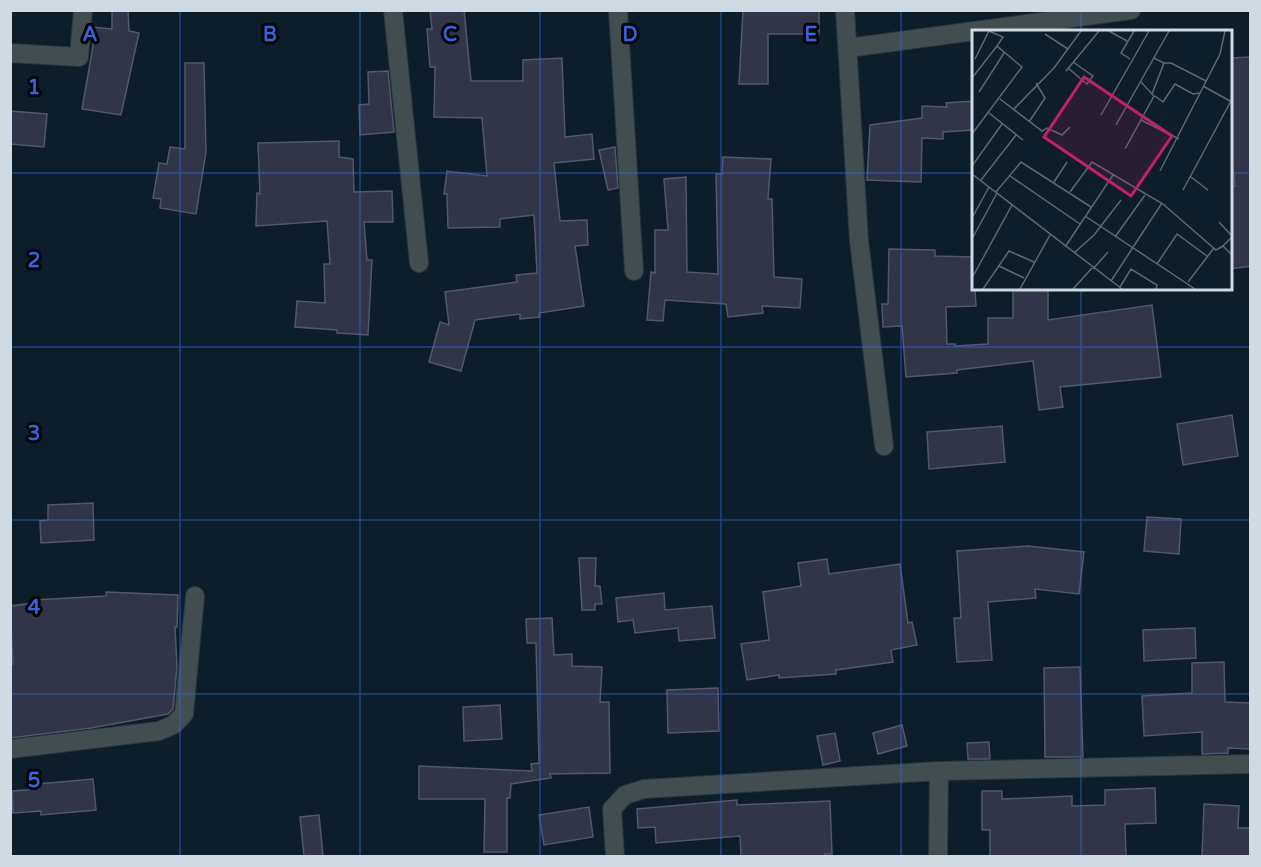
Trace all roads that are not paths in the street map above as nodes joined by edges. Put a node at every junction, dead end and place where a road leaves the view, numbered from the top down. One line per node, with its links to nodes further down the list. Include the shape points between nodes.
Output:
1 (83, 10): 9 (street, via 79,57)
2 (393, 10): 10 (street)
3 (618, 10): 11 (street)
4 (845, 10): 8 (street)
5 (1131, 10): 6 (street)
6 (982, 30)
7 (972, 31): 8 (street)
8 (848, 48): 12 (street, via 859,241)
9 (10, 53)
10 (419, 263)
11 (634, 271)
12 (884, 446)
13 (195, 596): 14 (street, via 184,714 173,725 159,731)
14 (10, 749)
15 (1251, 764): 16 (street)
16 (939, 771): 17 (street, via 644,789 625,795 612,809); 18 (street)
17 (615, 856)
18 (938, 856)

